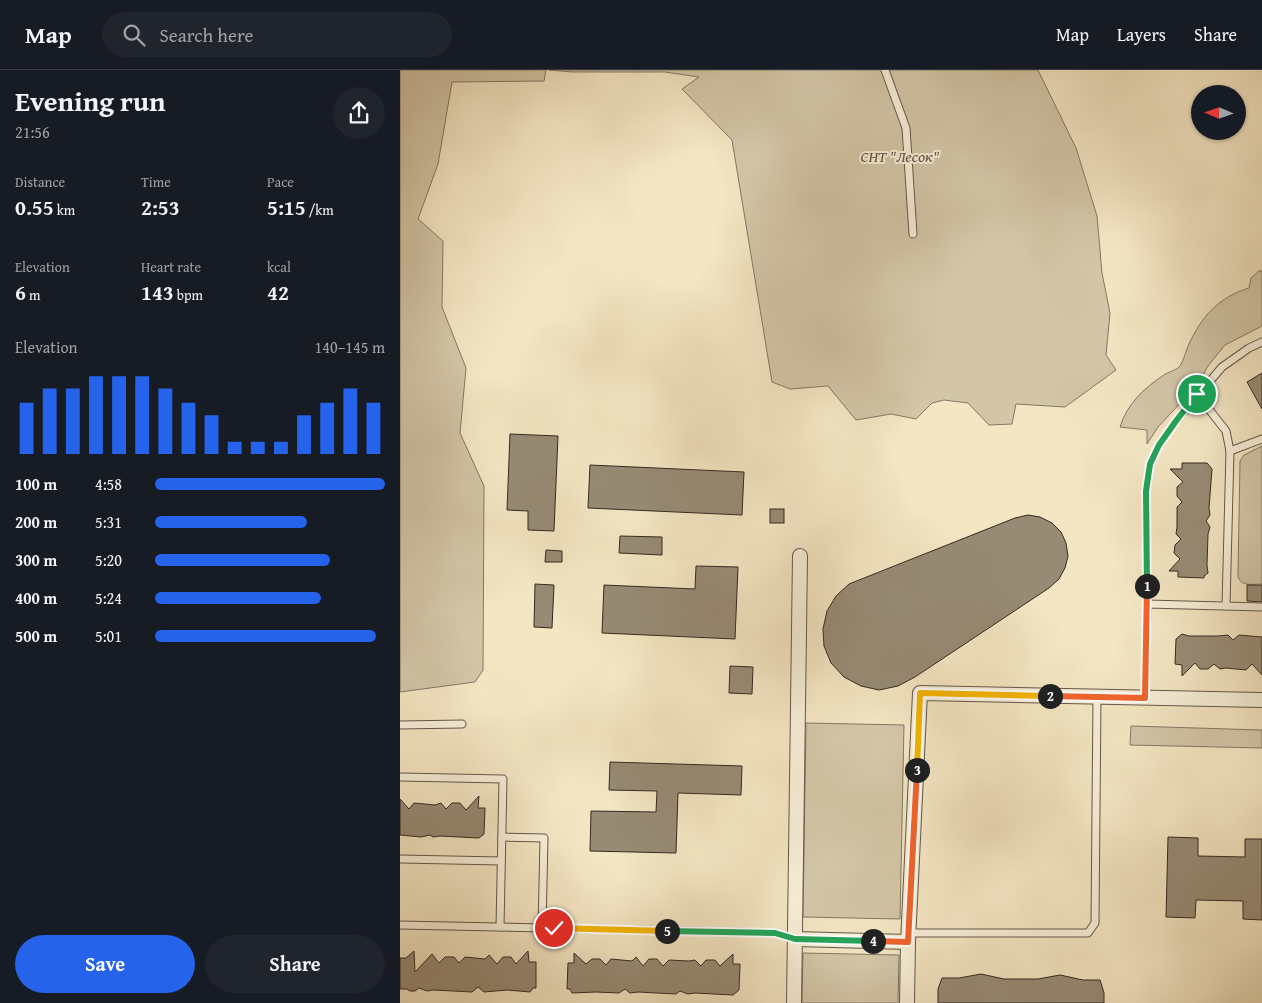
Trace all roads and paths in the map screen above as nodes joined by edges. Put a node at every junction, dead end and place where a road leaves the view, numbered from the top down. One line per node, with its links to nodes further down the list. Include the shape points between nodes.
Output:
1 (886, 70): 2 (lane, via 906,128)
2 (913, 234)
3 (1262, 342): 4 (lane, via 1222,367)
4 (1197, 394): 6 (lane, via 1226,431); 8 (lane, via 1159,445 1150,464 1146,491)
5 (1262, 439): 6 (lane)
6 (1230, 451): 9 (lane)
7 (800, 556): 24 (street)
8 (1147, 604): 9 (lane); 12 (lane)
9 (1226, 606): 10 (lane)
10 (1262, 607)
11 (1097, 697): 12 (street); 23 (lane, via 1092,928 1088,933); 23 (street, via 920,693)
12 (1145, 698): 13 (street)
13 (1262, 700)
14 (462, 724): 15 (lane)
15 (400, 725)
16 (400, 777): 17 (lane, via 503,779)
17 (502, 837): 19 (lane); 22 (lane, via 544,838)
18 (400, 859): 19 (lane)
19 (501, 861): 21 (lane)
20 (400, 925): 21 (lane)
21 (500, 927): 22 (lane)
22 (542, 928): 24 (lane, via 775,933)
23 (908, 938): 24 (street); 26 (street)
24 (795, 939): 25 (street)
25 (794, 1003)
26 (907, 1003)

